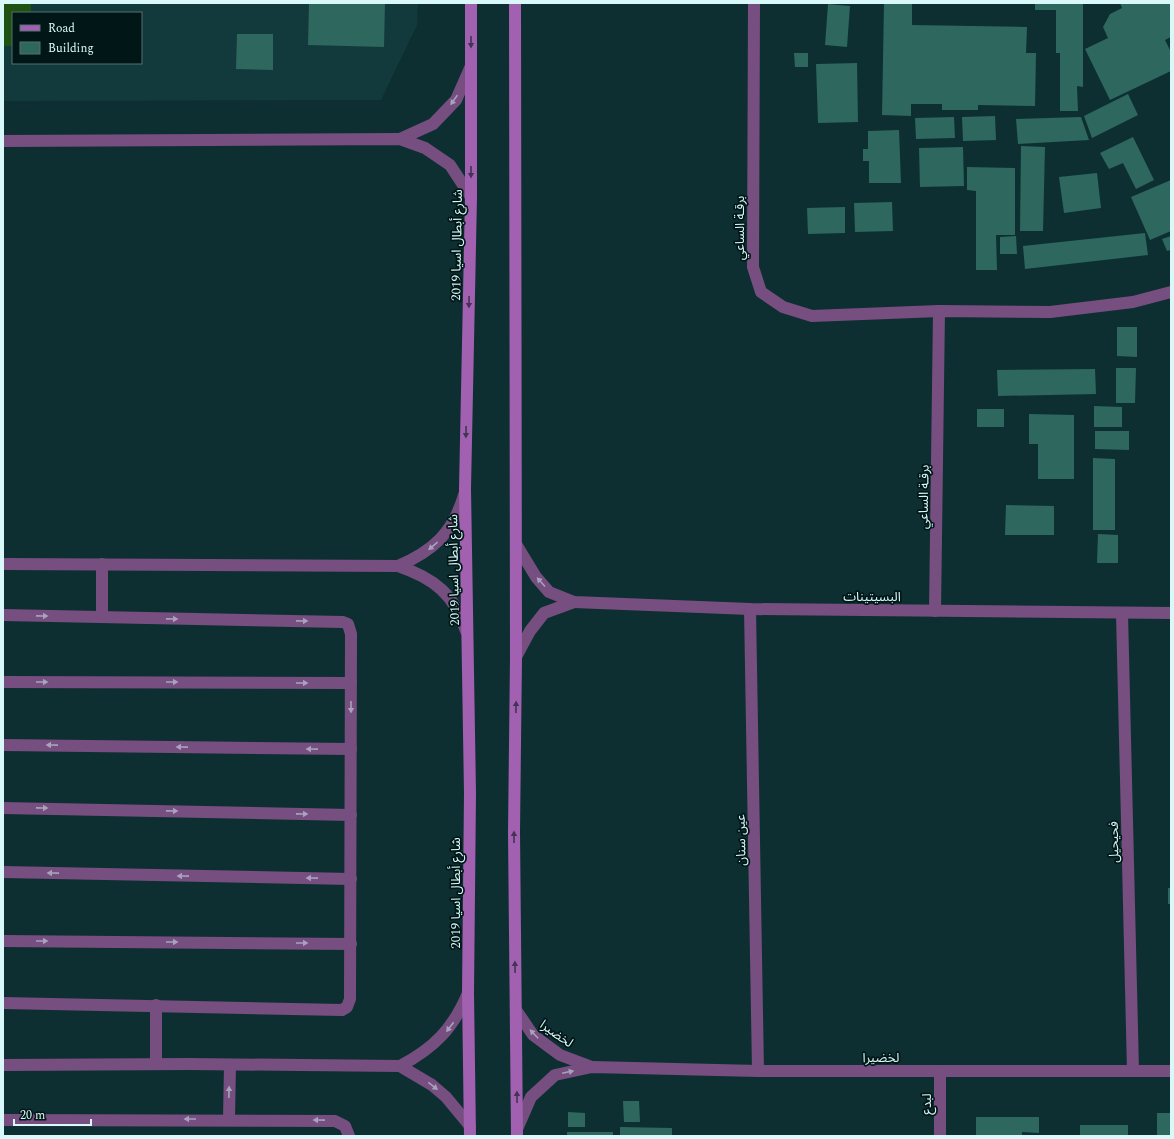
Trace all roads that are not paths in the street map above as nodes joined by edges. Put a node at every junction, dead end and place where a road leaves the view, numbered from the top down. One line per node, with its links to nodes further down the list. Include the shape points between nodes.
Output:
1 (471, 3): 4 (main road, شارع أبطال اسيا 2019, one-way to 4)
2 (515, 3): 11 (main road)
3 (754, 3): 9 (street, برقـة الساعي, via 753,268 761,292 783,307 812,316)
4 (471, 66): 5 (street, one-way to 5, via 456,100 433,124); 7 (main road, شارع أبطال اسيا 2019, one-way to 7)
5 (400, 139): 6 (street); 7 (street, via 425,148 450,165)
6 (3, 141)
7 (471, 197): 10 (main road, شارع أبطال اسيا 2019, one-way to 10)
8 (1171, 292): 9 (street, برقـة الساعي, via 1133,302 1050,312)
9 (939, 311): 17 (street, برقـة الساعي)
10 (465, 489): 14 (street, one-way to 14, via 459,510 445,534 418,557); 22 (main road, شارع أبطال اسيا 2019)
11 (516, 544): 15 (street, البسيتينات, one-way to 11, via 549,592 536,577); 23 (main road)
12 (3, 564): 13 (street)
13 (102, 564): 14 (street); 21 (street)
14 (398, 566): 22 (street, via 418,572 436,584 451,599 462,616)
15 (574, 602): 16 (street, البسيتينات); 23 (street, البسيتينات, via 544,612)
16 (750, 610): 17 (street, البسيتينات); 43 (street, عين سنان)
17 (935, 611): 18 (street, البسيتينات)
18 (1122, 613): 19 (street, البسيتينات); 45 (street, فحيحيل)
19 (1171, 613)
20 (3, 616): 21 (street, one-way to 21)
21 (102, 617): 25 (street, one-way to 25, via 343,622 351,628)
22 (468, 636): 34 (main road, شارع أبطال اسيا 2019)
23 (516, 657): 37 (main road, one-way to 23)
24 (3, 682): 25 (street, one-way to 25)
25 (351, 683): 27 (street, one-way to 27)
26 (3, 745): 27 (street, one-way to 26)
27 (351, 749): 29 (street)
28 (3, 808): 29 (street, one-way to 29)
29 (351, 815): 31 (street)
30 (3, 872): 31 (street, one-way to 30)
31 (352, 879): 33 (street)
32 (3, 941): 33 (street, one-way to 33)
33 (351, 944): 36 (street, via 350,999 347,1007 342,1010)
34 (468, 993): 41 (street, one-way to 41, via 460,1012 440,1039); 49 (main road, شارع أبطال اسيا 2019)
35 (3, 1003): 36 (street)
36 (156, 1005): 39 (street)
37 (516, 1010): 42 (street, لخضيرا, one-way to 37, via 560,1055 533,1035); 50 (main road, one-way to 37)
38 (3, 1064): 39 (street)
39 (156, 1064): 40 (street)
40 (230, 1065): 41 (street); 47 (street, one-way to 40)
41 (400, 1066): 49 (street, one-way to 49, via 432,1085 446,1097)
42 (592, 1066): 43 (street, لخضيرا); 50 (street, لخضيرا, one-way to 42, via 531,1097 555,1075)
43 (758, 1070): 44 (street, لخضيرا)
44 (940, 1071): 45 (street, لخضيرا); 52 (street, لبدع)
45 (1133, 1071): 46 (street, لخضيرا)
46 (1171, 1071)
47 (229, 1119): 48 (street, one-way to 48); 51 (street, one-way to 47, via 345,1126 335,1120)
48 (3, 1120)
49 (470, 1131)
50 (517, 1132)
51 (349, 1136)
52 (940, 1136)

